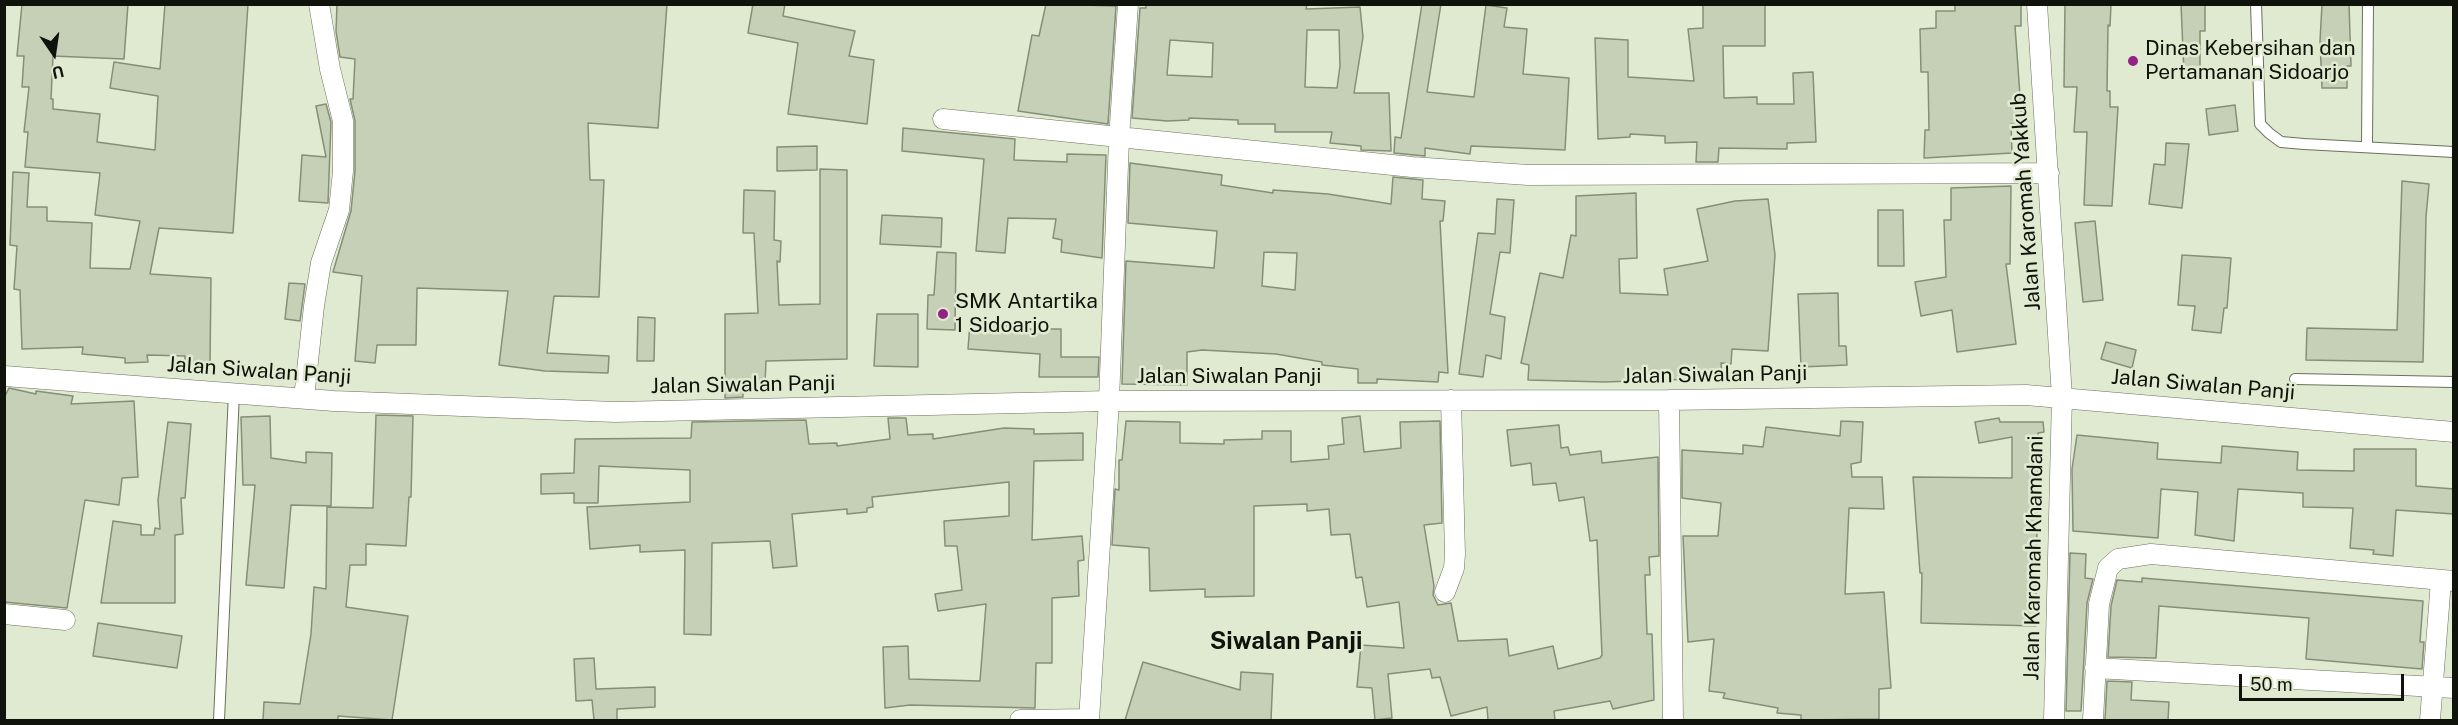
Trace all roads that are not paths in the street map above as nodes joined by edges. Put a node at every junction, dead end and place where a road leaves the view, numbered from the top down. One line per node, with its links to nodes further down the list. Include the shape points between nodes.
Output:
1 (319, 4): 16 (street, via 343,121 343,171 339,210 321,262)
2 (1128, 4): 7 (street)
3 (2037, 4): 10 (street, Jalan Karomah Yakkub)
4 (2256, 4): 8 (lane, via 2260,124 2281,141)
5 (2368, 4): 8 (lane)
6 (943, 119): 7 (street)
7 (1119, 139): 10 (street, via 1528,175); 19 (street)
8 (2367, 146): 9 (lane)
9 (2454, 153)
10 (2049, 173): 15 (street, Jalan Karomah Yakkub)
11 (4, 376): 14 (street, Jalan Siwalan Panji)
12 (2295, 379): 13 (lane)
13 (2454, 382)
14 (234, 393): 16 (street, Jalan Siwalan Panji); 28 (lane)
15 (2062, 397): 18 (street, Jalan Siwalan Panji); 20 (street, Jalan Siwalan Panji); 32 (street, Jalan Karomah Khamdani)
16 (304, 398): 19 (street, Jalan Siwalan Panji, via 615,412)
17 (1451, 400): 18 (street, Jalan Siwalan Panji); 19 (street, Jalan Siwalan Panji); 22 (street, via 1455,554)
18 (1669, 400): 31 (street)
19 (1109, 401): 30 (street)
20 (2453, 431)
21 (2447, 581): 25 (street, via 2137,555 2118,560 2108,568 2103,582); 26 (street)
22 (1445, 592)
23 (4, 614): 24 (street)
24 (65, 620)
25 (2095, 668): 26 (street); 33 (street)
26 (2432, 686): 27 (street); 34 (street)
27 (2454, 688)
28 (219, 720)
29 (1020, 720): 30 (street)
30 (1089, 720)
31 (1673, 720)
32 (2054, 720)
33 (2093, 720)
34 (2430, 720)

